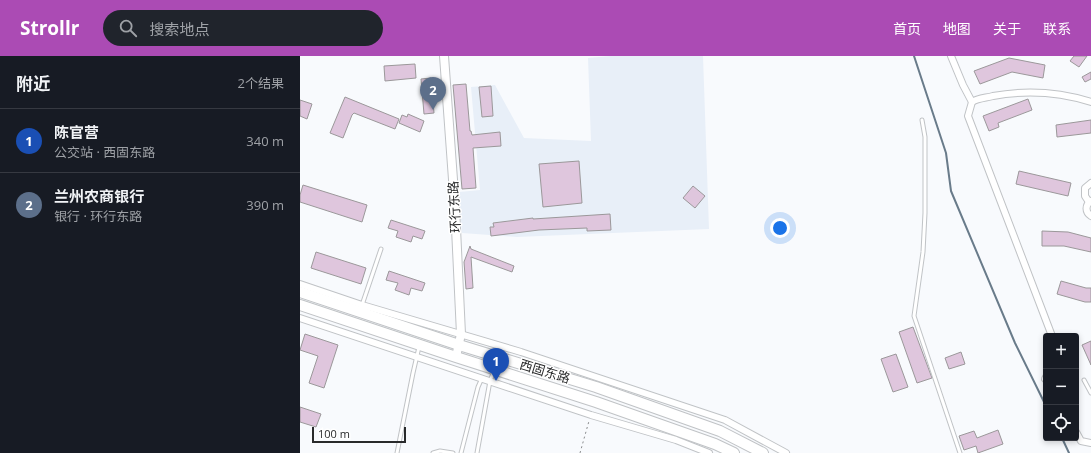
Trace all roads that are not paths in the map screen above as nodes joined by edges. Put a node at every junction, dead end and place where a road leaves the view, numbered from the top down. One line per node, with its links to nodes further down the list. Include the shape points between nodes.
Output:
1 (444, 56): 16 (street, 环行东路)
2 (951, 56): 3 (street, via 962,85)
3 (972, 102): 4 (street, via 976,99 1003,95 1042,92); 15 (street, via 968,116)
4 (1091, 102)
5 (922, 120): 38 (lane, via 926,137 923,252 914,316)
6 (1091, 183): 7 (street, via 1085,188 1085,196)
7 (1090, 201): 8 (street, via 1086,208)
8 (1091, 216)
9 (381, 249): 13 (lane)
10 (300, 284): 13 (street)
11 (300, 292): 18 (main road, 西固东路)
12 (300, 305): 17 (main road, 西固东路)
13 (362, 305): 16 (street)
14 (300, 318): 19 (street)
15 (1051, 333)
16 (461, 334): 18 (street, 环行东路); 37 (street, via 725,420)
17 (420, 345): 19 (lane); 20 (main road, 西固东路)
18 (459, 345): 20 (street, 环行东路); 36 (main road, 西固东路, via 596,387 720,432)
19 (417, 356): 21 (street); 29 (lane)
20 (456, 357): 21 (street); 22 (main road, 西固东路)
21 (453, 368): 23 (street)
22 (494, 369): 25 (lane); 35 (main road, 西固东路, via 596,402)
23 (482, 378): 25 (street); 32 (lane)
24 (1084, 380): 26 (lane)
25 (490, 381): 33 (lane); 34 (street, via 676,440)
26 (1091, 393)
27 (1079, 437): 28 (street, via 1081,441)
28 (1091, 443)
29 (397, 453)
30 (433, 453): 31 (lane)
31 (453, 453)
32 (461, 453)
33 (477, 453)
34 (709, 453)
35 (734, 453)
36 (761, 453)
37 (786, 453)
38 (960, 453)

